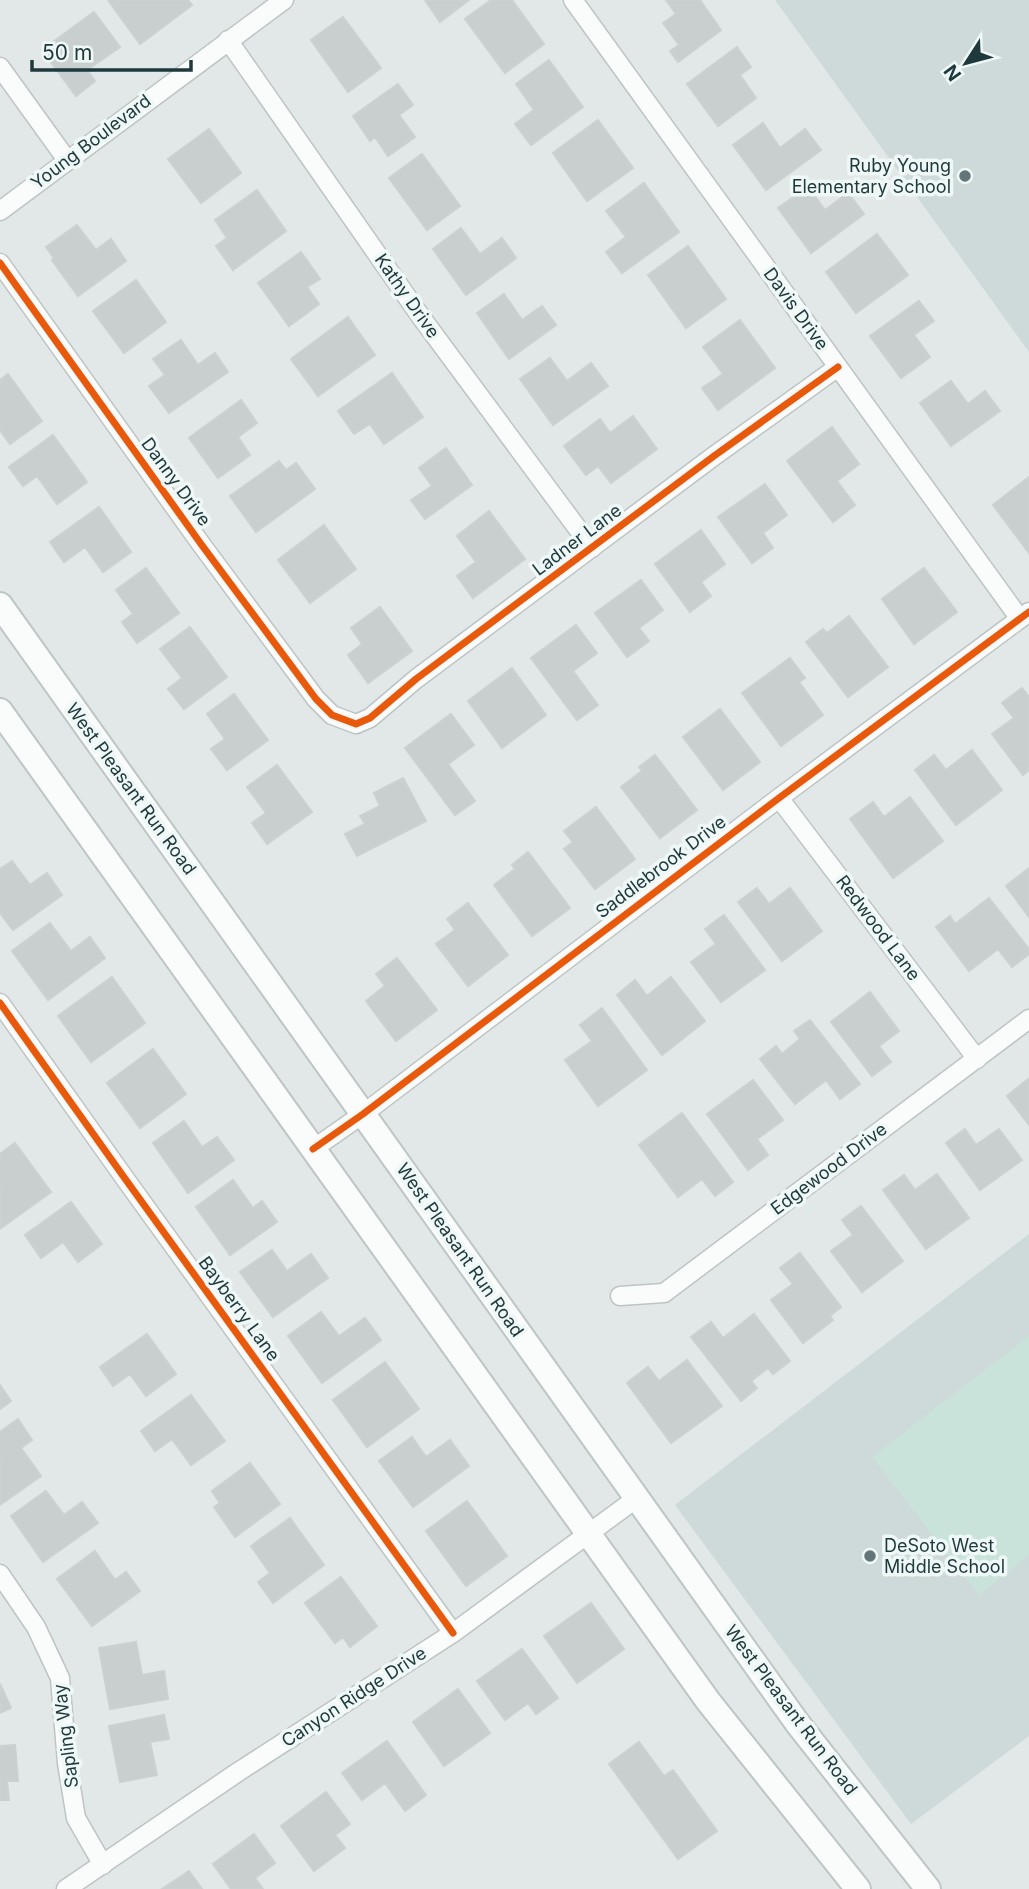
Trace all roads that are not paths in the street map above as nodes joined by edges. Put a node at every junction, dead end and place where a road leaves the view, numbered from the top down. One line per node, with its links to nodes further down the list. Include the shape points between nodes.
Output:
1 (284, 0): 3 (street, Young Boulevard)
2 (573, 0): 8 (street, Davis Drive)
3 (228, 40): 5 (street, Young Boulevard); 9 (street, Kathy Drive, via 421,317)
4 (0, 67): 5 (street)
5 (67, 160): 6 (street, Young Boulevard)
6 (0, 211)
7 (0, 263): 13 (street, Danny Drive, via 201,544)
8 (838, 367): 9 (street, Ladner Lane); 11 (street, Davis Drive)
9 (592, 548): 13 (street, Ladner Lane, via 370,718 356,724)
10 (1, 609): 18 (main road, West Pleasant Run Road)
11 (1024, 615): 14 (street, Saddlebrook Drive)
12 (0, 712): 19 (main road)
13 (332, 715)
14 (779, 798): 17 (street, Redwood Lane); 18 (street, Saddlebrook Drive)
15 (0, 1003): 24 (street, Bayberry Lane)
16 (1029, 1019): 17 (street, Edgewood Drive)
17 (977, 1059): 20 (street, Edgewood Drive, via 664,1293)
18 (363, 1114): 19 (street, Saddlebrook Drive); 21 (main road, West Pleasant Run Road)
19 (313, 1149): 22 (main road)
20 (620, 1296)
21 (637, 1498): 22 (street, Canyon Ridge Drive); 28 (main road, West Pleasant Run Road, via 798,1724)
22 (589, 1533): 24 (street, Canyon Ridge Drive); 27 (main road, via 708,1700)
23 (0, 1574): 25 (street, Sapling Way, via 36,1627 60,1678 76,1818)
24 (453, 1633): 25 (street, Canyon Ridge Drive)
25 (103, 1865): 26 (street, Canyon Ridge Drive)
26 (66, 1889)
27 (858, 1889)
28 (928, 1889)

